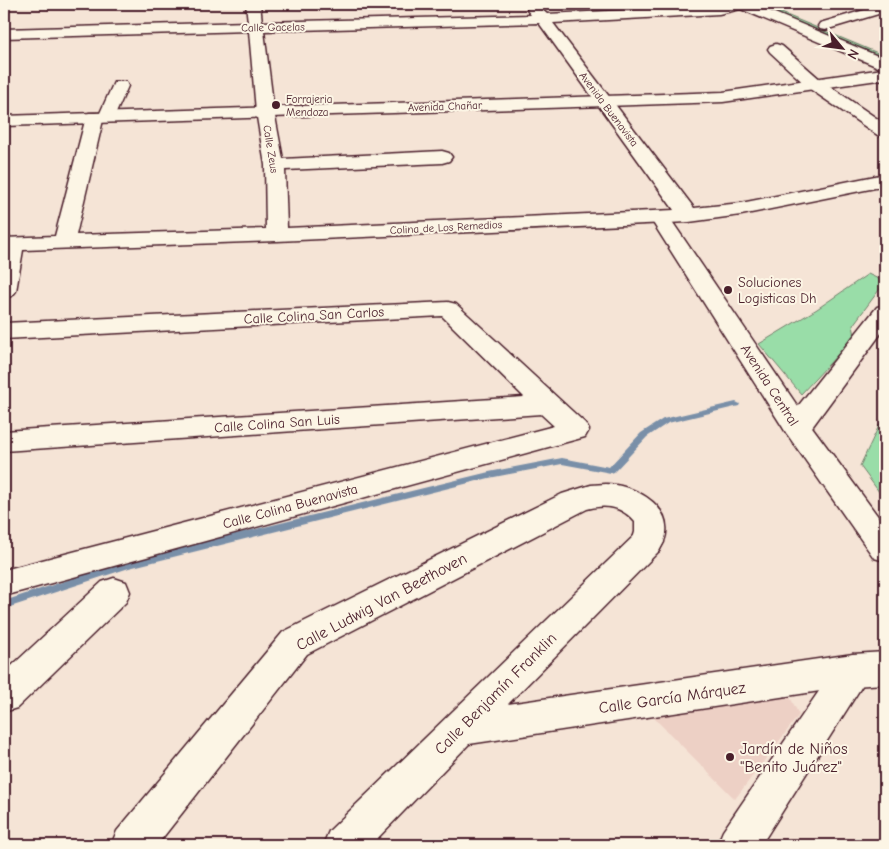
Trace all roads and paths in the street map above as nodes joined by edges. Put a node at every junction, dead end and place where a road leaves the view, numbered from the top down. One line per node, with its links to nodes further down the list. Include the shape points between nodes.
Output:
1 (253, 4): 8 (street, Calle Zeus)
2 (527, 4): 6 (street, Avenida Buenavista)
3 (742, 4): 6 (street, Calle Gacelas, via 719,10); 12 (street)
4 (768, 4): 7 (street)
5 (885, 8): 7 (street)
6 (543, 19): 8 (street, Calle Gacelas); 16 (street, Avenida Buenavista)
7 (825, 26): 11 (street)
8 (256, 27): 9 (street, Calle Gacelas); 17 (street, Calle Zeus)
9 (4, 33)
10 (776, 49): 14 (street)
11 (885, 52)
12 (885, 65)
13 (885, 74): 14 (street, Avenida Chañar)
14 (816, 85): 16 (street, Avenida Chañar, via 723,97); 20 (street)
15 (120, 86): 18 (street)
16 (602, 100): 17 (street, Avenida Chañar); 24 (street, Avenida Buenavista)
17 (265, 112): 18 (street, Avenida Chañar); 22 (street, Calle Zeus)
18 (101, 117): 19 (street, Avenida Chañar); 27 (street)
19 (4, 121)
20 (885, 132)
21 (442, 157): 22 (street)
22 (275, 165): 26 (street, Calle Zeus)
23 (885, 180): 24 (street, Colina de Los Remedios, via 741,209)
24 (689, 216): 25 (street, Colina de Los Remedios)
25 (660, 218): 26 (street, Colina de Los Remedios); 33 (street, Avenida Central)
26 (278, 235): 27 (street, Colina de Los Remedios)
27 (64, 242): 28 (street, Colina de Los Remedios)
28 (8, 244): 29 (street)
29 (4, 291)
30 (885, 312): 33 (street)
31 (4, 331): 32 (street, Calle Colina San Carlos, via 448,309)
32 (549, 404): 34 (street, Calle Colina San Carlos); 35 (street, Calle Colina San Luis)
33 (797, 427): 37 (street, Avenida Central)
34 (576, 430): 38 (street, Calle Colina Buenavista)
35 (4, 441)
36 (648, 542): 42 (street, Calle Benjamín Franklin); 43 (street, Calle Ludwig Van Beethoven, via 652,530 648,516 634,504 612,495 572,502 295,643)
37 (885, 549)
38 (4, 583)
39 (114, 592): 41 (street)
40 (869, 669): 42 (street, Calle García Márquez); 45 (street)
41 (4, 696)
42 (459, 728): 44 (street, Calle Benjamín Franklin)
43 (132, 845)
44 (343, 845)
45 (737, 845)

